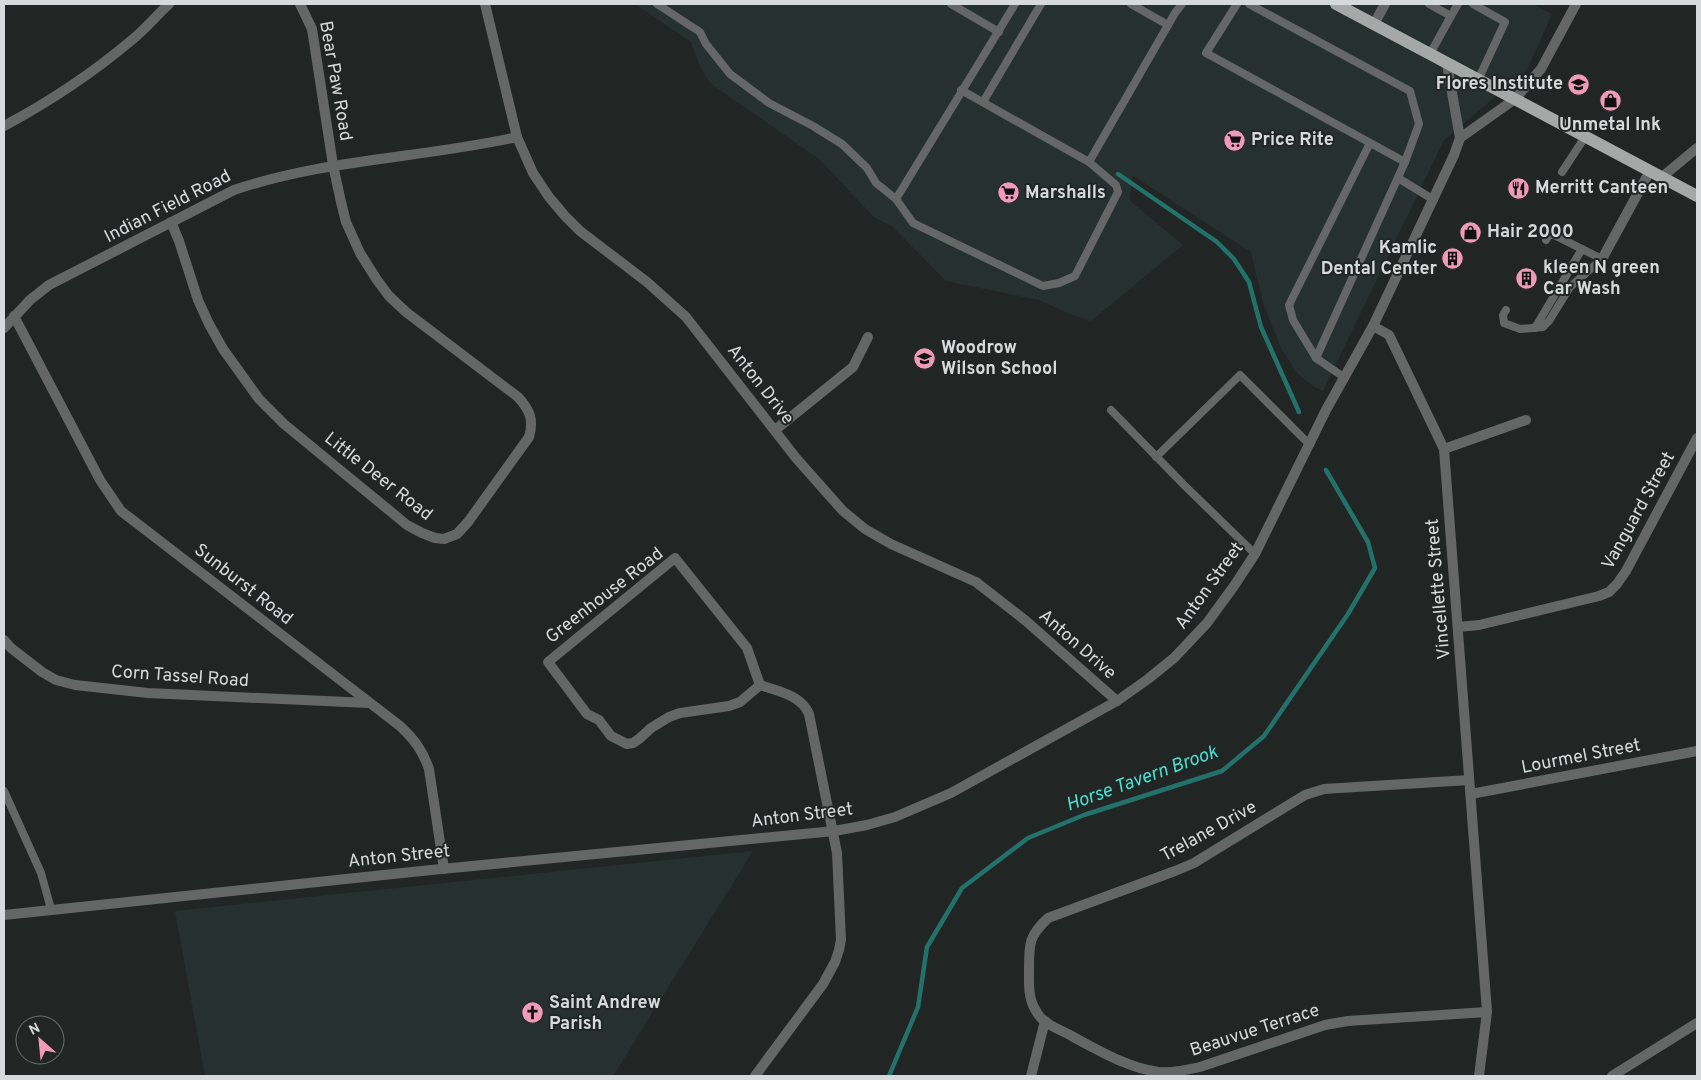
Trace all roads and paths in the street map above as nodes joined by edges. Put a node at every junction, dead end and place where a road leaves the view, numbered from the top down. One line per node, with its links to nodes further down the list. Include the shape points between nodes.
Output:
1 (169, 4): 29 (street, via 134,38 95,68 37,108)
2 (300, 4): 37 (street, Bear Paw Road, via 312,29)
3 (485, 4): 30 (street, Anton Drive)
4 (656, 4): 43 (lane, via 700,32 730,74 769,103 842,144 867,168 876,183)
5 (951, 4): 18 (lane)
6 (1015, 4): 22 (lane)
7 (1041, 4): 28 (lane)
8 (1131, 4): 21 (lane)
9 (1182, 4): 21 (lane)
10 (1237, 4): 33 (lane, via 1206,53)
11 (1249, 4): 36 (lane, via 1410,91 1419,124)
12 (1336, 4): 20 (main road)
13 (1385, 4): 20 (street)
14 (1429, 4): 19 (lane)
15 (1458, 4): 19 (lane)
16 (1473, 4): 25 (lane, via 1505,22)
17 (1576, 4): 27 (street, via 1541,70)
18 (964, 7): 22 (lane)
19 (1451, 16): 23 (lane)
20 (1374, 24): 23 (main road)
21 (1168, 25): 35 (lane)
22 (999, 32): 26 (lane)
23 (1430, 54): 24 (main road)
24 (1448, 64): 25 (main road); 32 (street)
25 (1478, 80): 27 (main road)
26 (961, 90): 28 (lane); 43 (lane)
27 (1515, 99): 31 (main road); 32 (street)
28 (983, 102): 35 (lane)
29 (4, 126)
30 (517, 137): 37 (street, Indian Field Road); 59 (street, Anton Drive, via 533,173 565,216 686,317)
31 (1585, 137): 38 (main road); 39 (lane)
32 (1460, 138): 44 (street)
33 (1370, 143): 36 (lane); 55 (lane, via 1290,305 1293,320)
34 (1697, 148): 41 (street)
35 (1089, 162): 43 (lane, via 1116,185 1118,192 1075,276 1060,283 1043,286 913,222)
36 (1405, 162): 40 (lane)
37 (332, 165): 45 (street, Indian Field Road, via 234,190); 45 (street, Little Deer Road, via 352,237 389,296 422,326 518,397 531,416 529,437 468,522 457,534 444,539 408,525 284,424 259,399 209,324)
38 (1650, 171): 41 (main road); 48 (street)
39 (1562, 172)
40 (1398, 178): 44 (lane); 55 (lane)
41 (1662, 178): 42 (main road)
42 (1697, 196)
43 (896, 199)
44 (1434, 200): 51 (street)
45 (171, 222): 50 (street, Indian Field Road, via 49,285)
46 (1546, 240): 47 (lane, via 1550,233)
47 (1582, 249): 48 (lane); 53 (lane)
48 (1602, 259): 53 (lane, via 1570,287 1549,322)
49 (1506, 310): 53 (lane, via 1504,323)
50 (14, 316): 52 (street, Indian Field Road); 69 (street, Sunburst Road, via 100,480 121,512)
51 (1373, 326): 56 (street, Anton Street); 62 (street, Vincellette Street, via 1389,335)
52 (4, 328)
53 (1535, 328)
54 (868, 337): 59 (street, via 852,367)
55 (1316, 358): 56 (lane)
56 (1345, 378): 61 (street, Anton Street)
57 (1111, 410): 63 (lane)
58 (1526, 420): 62 (street)
59 (775, 430): 68 (street, Anton Drive, via 818,485 865,529 976,582)
60 (1697, 438): 65 (street, Vanguard Street, via 1626,571 1609,592 1497,621)
61 (1310, 445): 63 (lane, via 1240,375); 64 (street, Anton Street)
62 (1444, 449): 65 (street, Vincellette Street)
63 (1156, 457): 64 (lane)
64 (1254, 554): 68 (street, Anton Street, via 1207,623 1174,658)
65 (1458, 627): 71 (street, Vincellette Street)
66 (4, 640): 69 (street, Corn Tassel Road, via 42,672 75,685 148,693)
67 (760, 686): 67 (street, Greenhouse Road, via 747,648 675,558 548,662 587,714 599,720 611,736 627,744 669,717 729,706 740,702); 74 (street, via 779,691 807,708)
68 (1117, 701): 74 (street, Anton Street, via 951,793 895,817)
69 (369, 704): 75 (street, Sunburst Road, via 409,734 425,756)
70 (1697, 750): 73 (street, Lourmel Street)
71 (1469, 780): 73 (street, Vincellette Street); 79 (street, Trelane Drive, via 1324,789 1305,795 1194,863 1048,918 1031,939 1029,951 1029,990 1034,1008)
72 (4, 790): 76 (lane, via 41,874)
73 (1471, 794): 78 (street, Vincellette Street)
74 (834, 831): 75 (street, Anton Street); 81 (street, via 840,940 835,962 823,984)
75 (444, 869): 76 (street, Anton Street)
76 (51, 909): 77 (street, Anton Street)
77 (4, 915)
78 (1487, 1012): 79 (street, Beauvue Terrace, via 1325,1025 1200,1067 1162,1072 1144,1070 1099,1051); 83 (street, Vincellette Street)
79 (1044, 1021): 82 (street)
80 (1697, 1023): 84 (street)
81 (755, 1076)
82 (1031, 1076)
83 (1479, 1076)
84 (1612, 1076)

